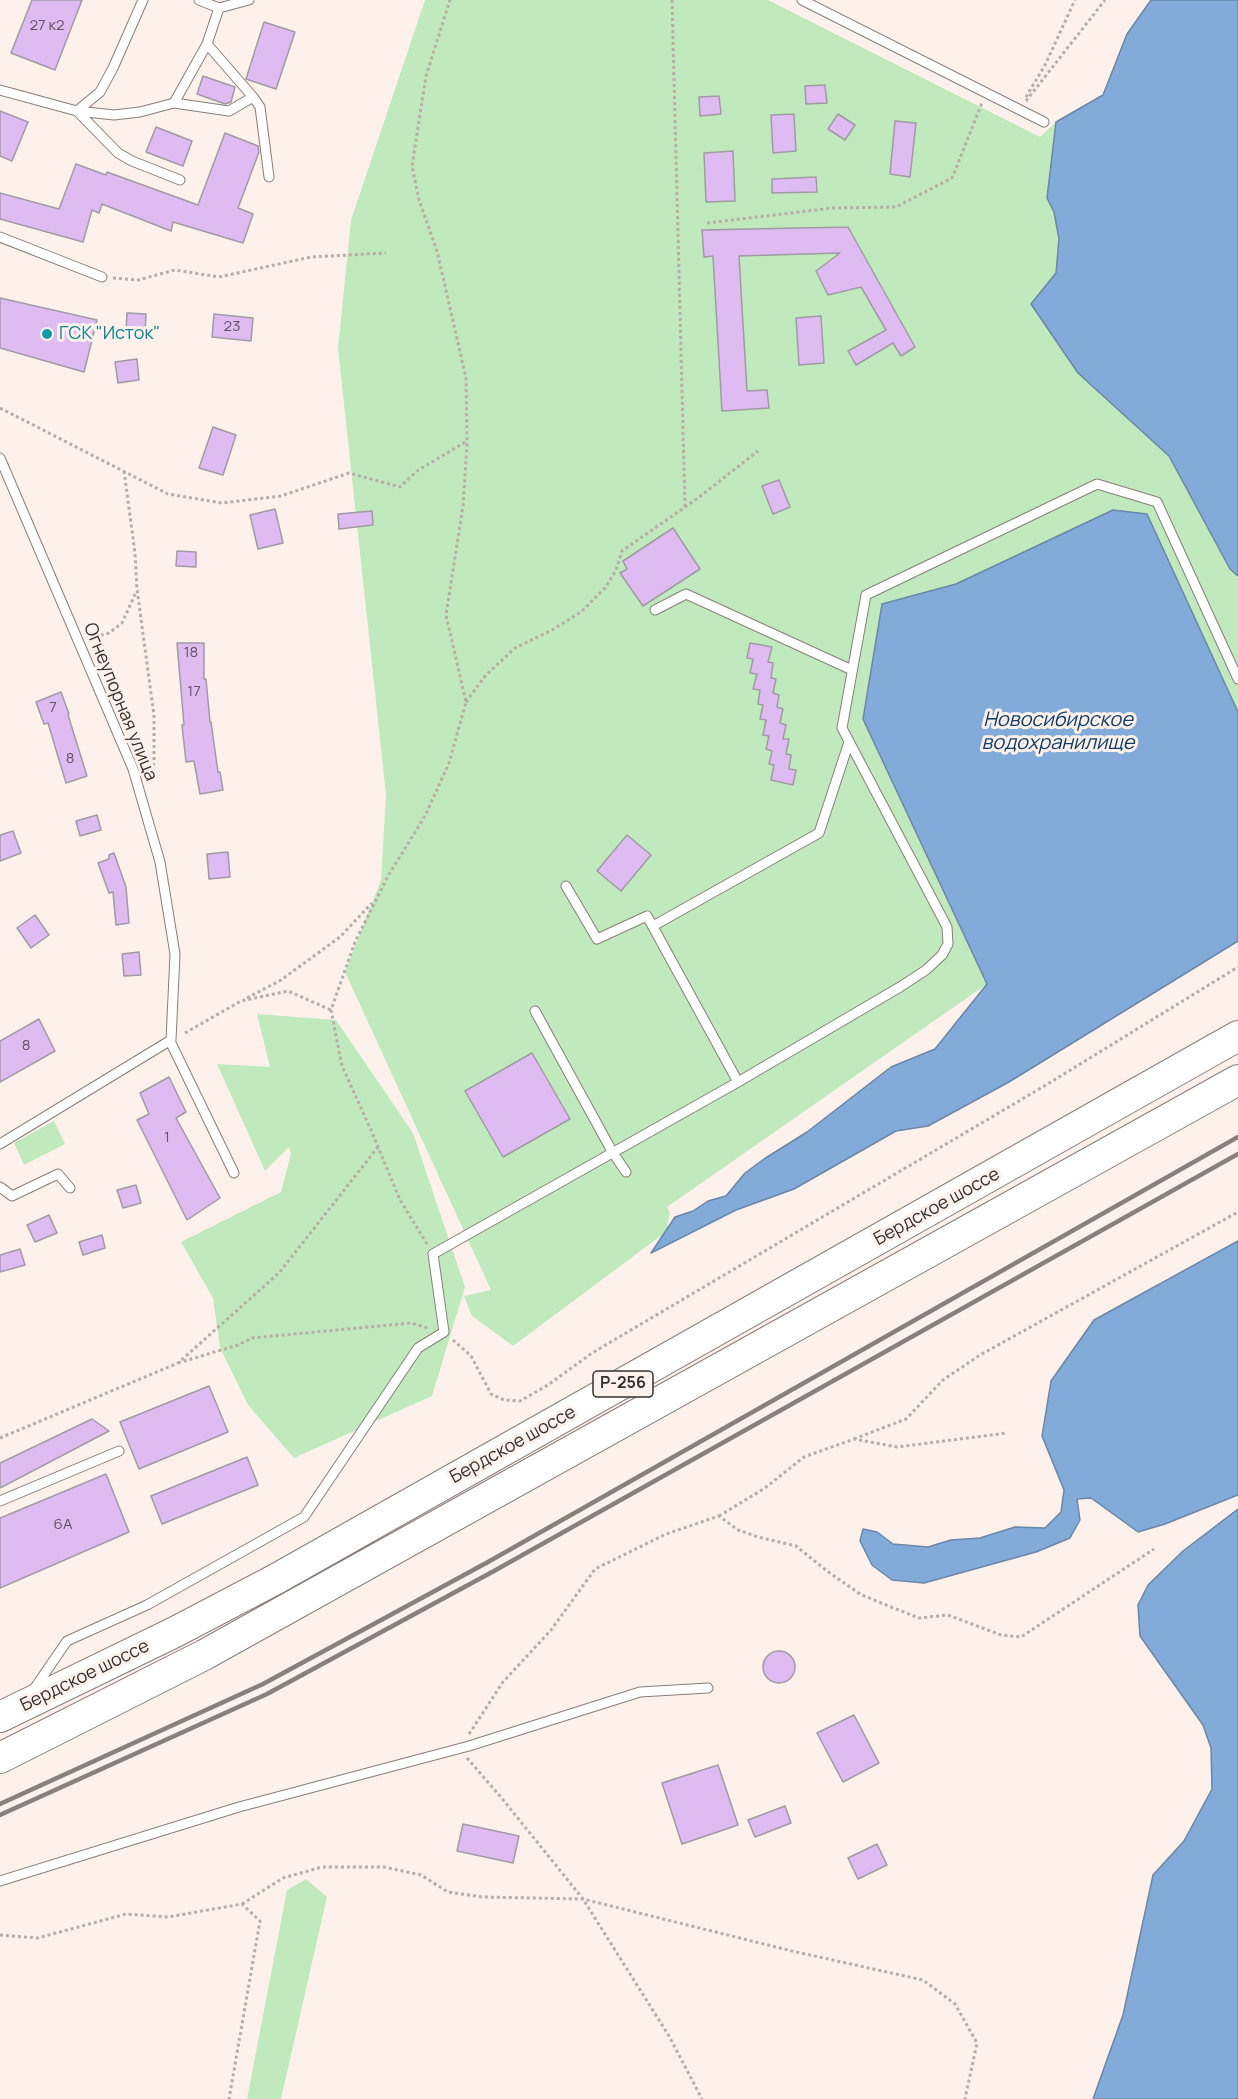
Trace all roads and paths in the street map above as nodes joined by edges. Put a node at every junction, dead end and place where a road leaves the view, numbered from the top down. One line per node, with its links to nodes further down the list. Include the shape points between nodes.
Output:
1 (143, 0): 16 (lane, via 114,69 100,92)
2 (199, 0): 9 (lane)
3 (249, 0): 9 (lane)
4 (450, 0): 25 (path, via 426,76 412,166 419,201 437,251 466,378)
5 (672, 0): 29 (path)
6 (802, 0): 12 (lane)
7 (1075, 0): 15 (path, via 1045,65)
8 (1105, 0): 15 (path)
9 (219, 8): 10 (lane)
10 (207, 44): 13 (lane); 14 (lane)
11 (0, 90): 16 (lane)
12 (986, 93): 15 (lane); 20 (path, via 952,178 896,207 833,208)
13 (253, 97): 14 (lane, via 229,111); 18 (lane, via 260,107)
14 (174, 103): 16 (lane, via 114,115)
15 (1019, 109): 17 (lane)
16 (77, 111): 19 (lane, via 118,153)
17 (1044, 122)
18 (269, 177)
19 (180, 180)
20 (707, 223)
21 (0, 237): 23 (lane)
22 (386, 254): 23 (path, via 311,257 219,277 175,270 138,280)
23 (102, 277)
24 (0, 408): 28 (path)
25 (467, 441): 28 (path, via 417,471 400,487 349,473 281,496 222,503 168,494); 35 (path, via 461,516 446,615)
26 (758, 451): 29 (path)
27 (0, 458): 32 (lane, Огнеупорная улица)
28 (124, 471): 30 (path)
29 (685, 507): 35 (path, via 622,551 605,588 581,612 515,648)
30 (137, 589): 32 (path, via 122,623 109,633 95,637); 37 (path, via 154,716 154,762)
31 (655, 610): 33 (lane, via 686,594)
32 (75, 634): 37 (lane, Огнеупорная улица, via 133,769)
33 (852, 670): 34 (lane, via 866,595 1097,484 1156,502); 36 (lane, via 842,728)
34 (1238, 679)
35 (465, 702): 39 (path, via 449,763 425,816)
36 (849, 741): 40 (lane, via 819,834); 48 (lane, via 947,927 948,944 942,955 917,976)
37 (145, 809): 46 (lane, Огнеупорная улица, via 160,862 175,954)
38 (566, 886): 40 (lane, via 597,939 648,916)
39 (376, 900): 42 (path, via 340,937 281,980); 43 (path, via 355,942)
40 (653, 926): 48 (lane)
41 (1238, 967): 58 (path, via 592,1353 520,1401 491,1394 471,1356)
42 (241, 1001): 43 (path, via 288,991); 46 (path)
43 (332, 1010): 50 (path, via 342,1066)
44 (535, 1011): 51 (lane)
45 (1238, 1036): 68 (highway, Бердское шоссе / Р-256, via 276,1579)
46 (171, 1041): 49 (lane); 53 (lane)
47 (1238, 1080): 70 (highway, Бердское шоссе / Р-256, via 194,1661)
48 (738, 1082): 51 (lane)
49 (0, 1144)
50 (378, 1147): 57 (path, via 400,1200); 59 (path, via 279,1273)
51 (613, 1153): 52 (lane); 57 (lane)
52 (626, 1172)
53 (234, 1173)
54 (0, 1187): 55 (lane, via 12,1196 58,1174)
55 (70, 1188)
56 (1238, 1212): 62 (path, via 980,1355 943,1380 906,1419)
57 (433, 1254): 58 (lane)
58 (444, 1332): 59 (path, via 411,1323 252,1338); 68 (lane, via 418,1348 304,1517 147,1605 67,1641)
59 (178, 1363): 61 (path)
60 (1007, 1433): 62 (path, via 897,1447)
61 (0, 1438)
62 (854, 1439): 65 (path, via 804,1457 765,1488)
63 (119, 1451): 64 (lane)
64 (0, 1501)
65 (719, 1516): 66 (path, via 738,1530 796,1546 860,1594 881,1603 919,1618 948,1615 1001,1635 1021,1637); 69 (path, via 666,1534 594,1569 551,1630 503,1682)
66 (1154, 1549)
67 (708, 1688): 69 (lane, via 640,1692)
68 (12, 1712)
69 (459, 1749): 71 (lane, via 239,1807); 72 (path)
70 (0, 1758)
71 (0, 1881)
72 (583, 1899): 73 (path, via 482,1897 448,1892 421,1875 384,1867 322,1868 283,1878); 76 (path, via 669,2036); 77 (path, via 924,1980 955,2004 976,2043)
73 (242, 1904): 74 (path, via 168,1917 126,1914 38,1938); 75 (path, via 260,1921)
74 (0, 1935)
75 (229, 2099)
76 (702, 2099)
77 (965, 2099)

